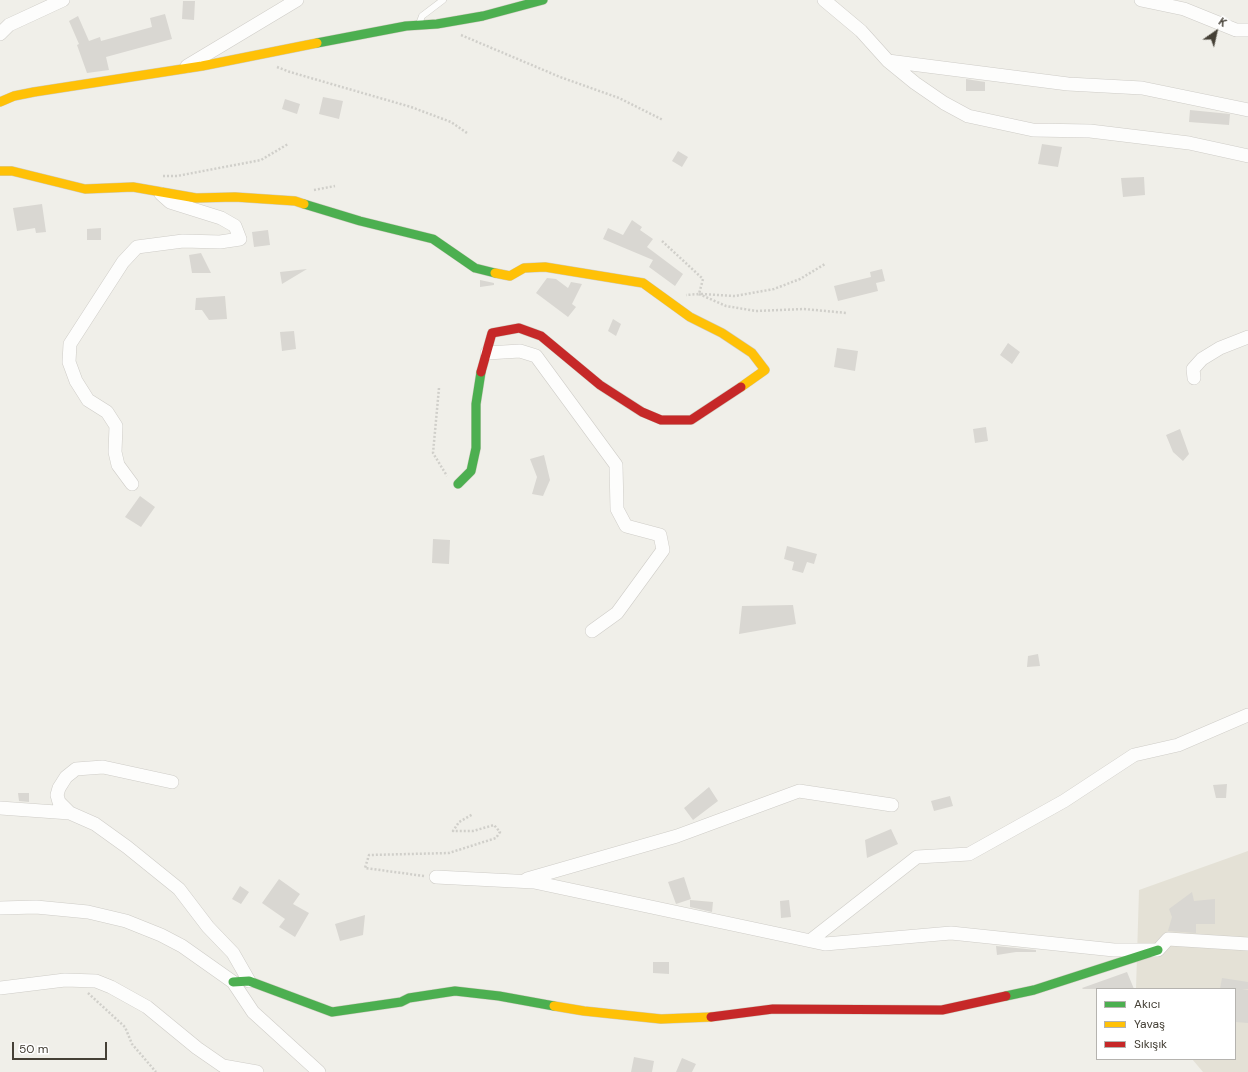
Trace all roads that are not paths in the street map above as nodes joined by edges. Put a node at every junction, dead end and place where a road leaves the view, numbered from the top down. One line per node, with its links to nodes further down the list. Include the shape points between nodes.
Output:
1 (63, 0): 9 (street, via 9,25)
2 (297, 0): 11 (street)
3 (442, 0): 7 (lane, via 422,16)
4 (543, 0): 7 (street, via 483,16)
5 (824, 0): 10 (street, via 861,31)
6 (1141, 0): 8 (street, via 1184,9 1236,30)
7 (419, 25): 11 (street)
8 (1248, 30)
9 (0, 34)
10 (888, 61): 13 (street, via 1068,84 1142,88); 14 (street, via 944,103 968,116 1033,130 1090,131 1189,143)
11 (180, 70): 12 (street, via 34,92)
12 (0, 102)
13 (1248, 110)
14 (1248, 156)
15 (0, 171): 16 (street, via 85,189 133,188)
16 (158, 191): 18 (street, via 196,198 235,197 295,201 360,221 433,239 475,268 510,276 524,268 545,267 643,283 690,318 722,333 752,353 765,370 691,420 661,420 642,412 600,385 541,336 519,328 492,333); 20 (street, via 170,202 221,218 235,226 240,239 220,242 183,241 137,248 123,262 70,344 69,362 76,381 88,400 107,412 116,426 115,452 118,465)
17 (1248, 338): 19 (street, via 1220,348 1202,359 1193,369)
18 (486, 353): 21 (street, via 476,404 476,448 472,471); 22 (street, via 520,351 536,356 616,465 617,509 626,526 660,535 663,550 617,613)
19 (1194, 378)
20 (132, 484)
21 (458, 484)
22 (592, 631)
23 (1248, 715): 31 (street, via 1178,745 1134,755 1064,801 969,854 917,856)
24 (172, 782): 27 (street, via 103,768 76,769 66,777 57,795 59,802)
25 (892, 805): 29 (street, via 799,791 678,836)
26 (0, 808): 27 (street)
27 (70, 813): 34 (street, via 95,824 179,889 208,927 233,953)
28 (436, 877): 29 (street)
29 (520, 881): 31 (street)
30 (0, 908): 35 (street, via 88,912 126,921 182,946)
31 (811, 940): 33 (street, via 825,944 951,932 1114,950)
32 (1248, 944): 33 (street, via 1168,939)
33 (1158, 950): 34 (street, via 1034,990 942,1010 773,1009 703,1018 661,1019 584,1011 499,996 455,992 332,1012)
34 (249, 981): 35 (street)
35 (233, 982): 38 (street, via 252,1012)
36 (0, 988): 37 (street, via 65,980 96,981 132,998 223,1066)
37 (257, 1072)
38 (319, 1072)

